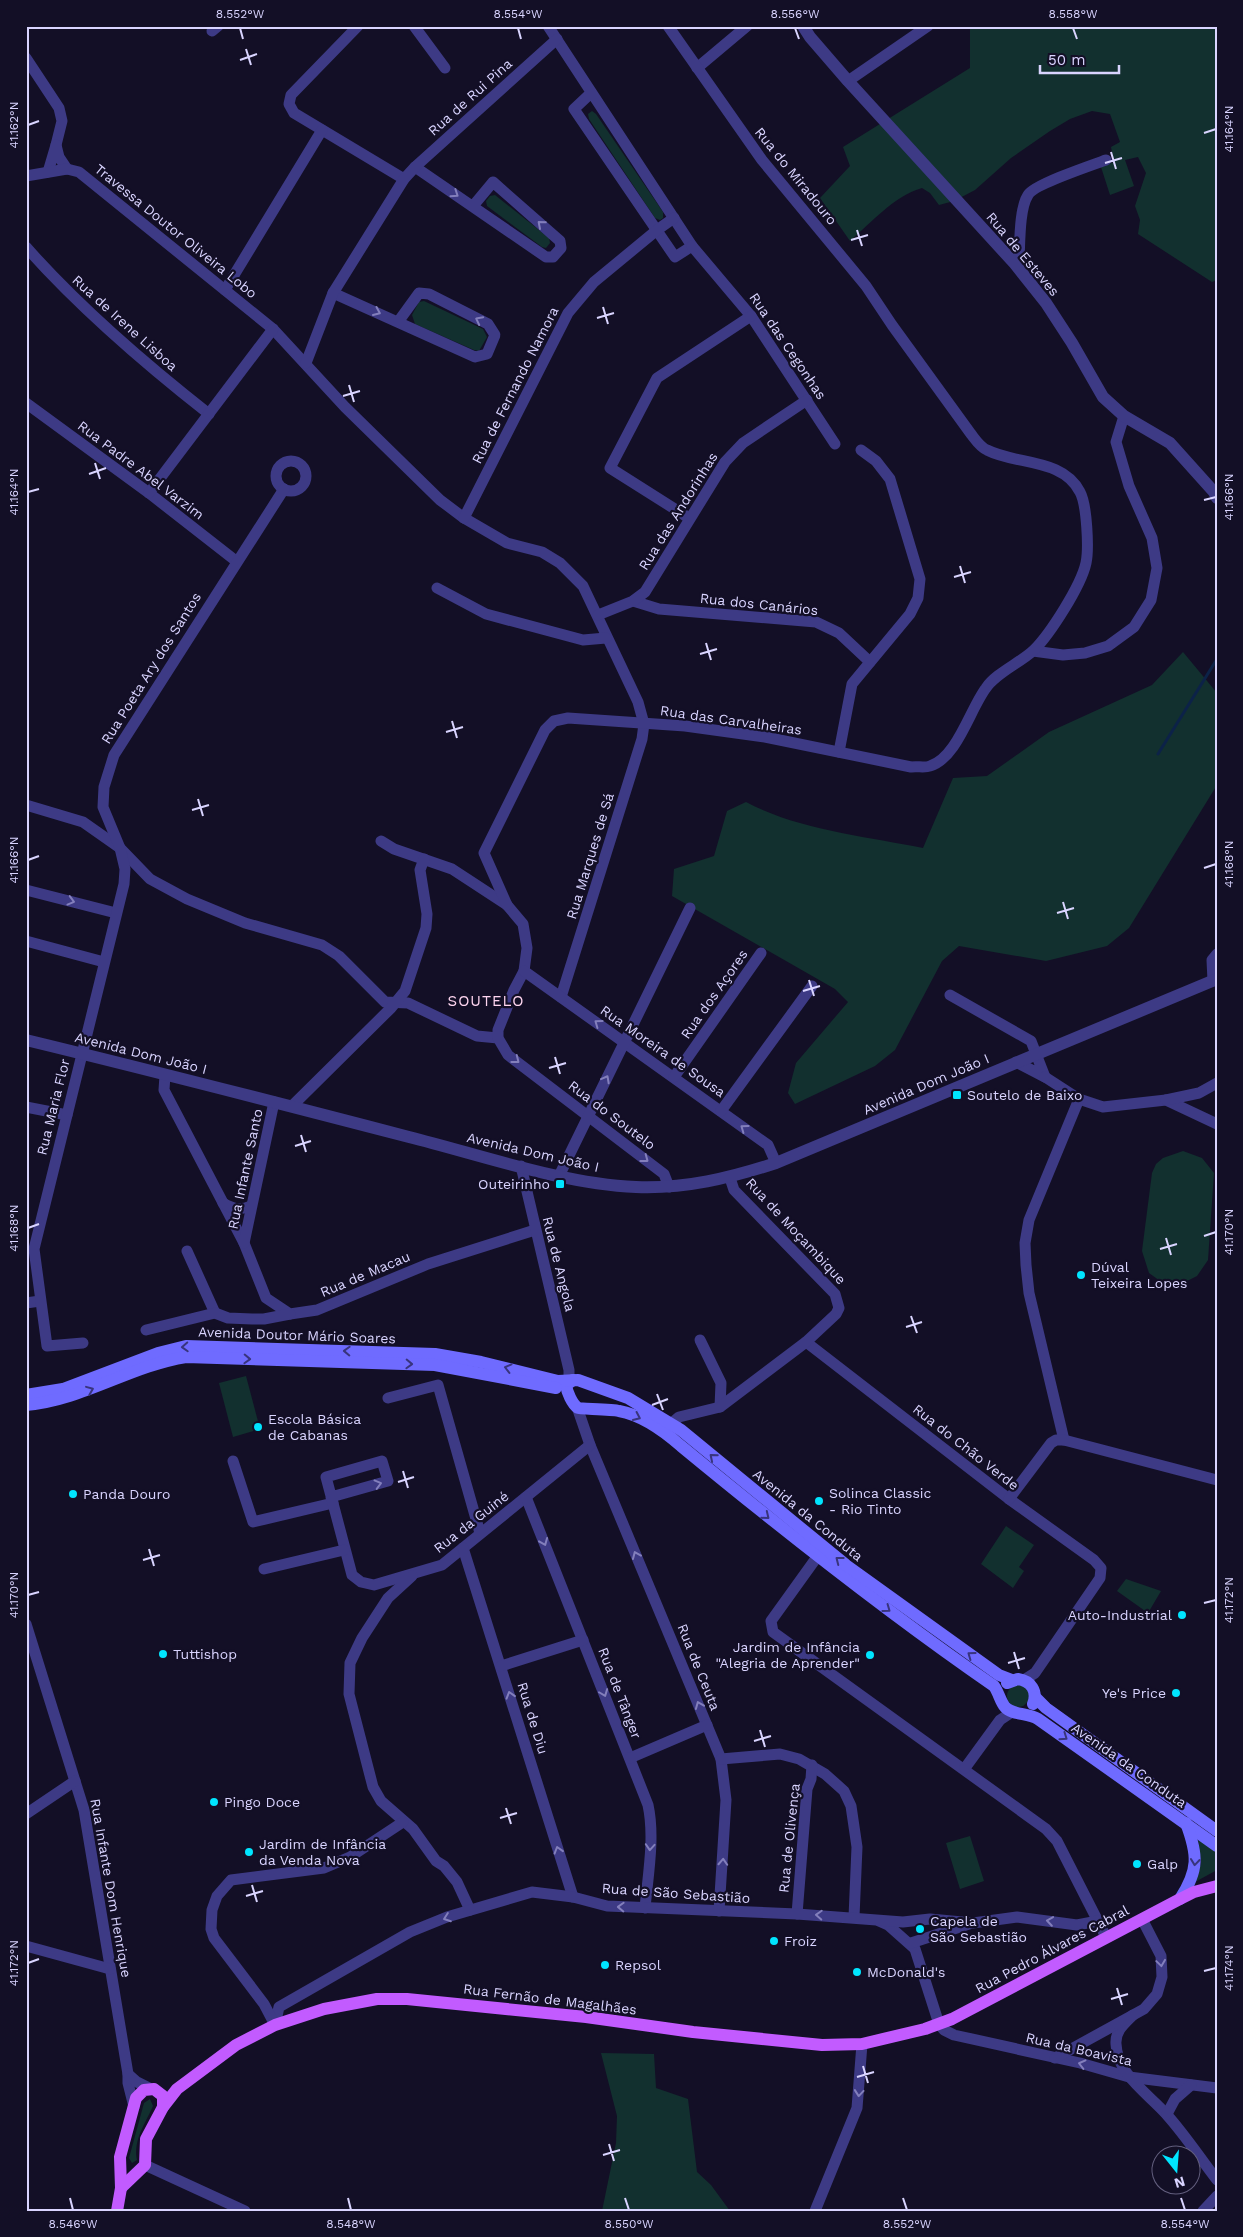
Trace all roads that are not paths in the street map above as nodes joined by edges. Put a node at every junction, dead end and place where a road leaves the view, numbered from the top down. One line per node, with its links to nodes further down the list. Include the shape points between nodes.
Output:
1 (358, 26): 14 (street, via 291,95 289,104 294,113)
2 (414, 26): 10 (street)
3 (548, 26): 8 (street, Rua das Cegonhas)
4 (668, 26): 11 (street, Rua do Miradouro)
5 (747, 26): 11 (street)
6 (803, 26): 12 (street, Rua de Esteves)
7 (928, 26): 12 (street)
8 (557, 39): 13 (street, Rua das Cegonhas); 17 (street, Rua de Rui Pina)
9 (26, 58): 15 (street, via 59,108 62,121)
10 (445, 68)
11 (696, 68): 39 (street, Rua do Miradouro, via 762,160 866,286 937,388)
12 (848, 81): 27 (street, Rua de Esteves)
13 (591, 93): 23 (street, Rua das Cegonhas); 24 (street, via 574,109)
14 (322, 130): 21 (street); 28 (street)
15 (56, 145): 18 (street); 19 (street)
16 (1106, 160): 27 (street, via 1028,193 1024,203 1019,260)
17 (414, 167): 21 (street, Rua de Rui Pina); 22 (street, one-way to 22)
18 (67, 169): 19 (street); 28 (street, Travessa Doutor Oliveira Lobo, via 79,172)
19 (48, 172): 20 (street)
20 (26, 176)
21 (404, 179): 29 (street, Rua de Rui Pina)
22 (473, 206): 22 (street, one-way to 22, via 546,257 552,257 560,248 560,241 493,182)
23 (674, 218): 24 (street, Rua de Fernando Namora); 25 (street, Rua das Cegonhas)
24 (657, 230): 25 (street, via 675,257); 44 (street, Rua de Fernando Namora, via 594,282 568,313)
25 (692, 246): 30 (street, Rua das Cegonhas)
26 (26, 247): 36 (street, Rua de Irene Lisboa, via 66,291 157,373)
27 (1015, 264): 37 (street, Rua de Esteves, via 1046,302 1103,397)
28 (225, 290): 32 (street, Travessa Doutor Oliveira Lobo)
29 (333, 293): 31 (street, one-way to 31); 33 (street, Rua de Rui Pina)
30 (751, 316): 34 (street, Rua das Cegonhas); 45 (street, via 657,378 610,468)
31 (398, 322): 31 (street, one-way to 31, via 475,357 487,354 495,335 488,324 429,294 419,293)
32 (273, 329): 33 (street, Rua das Carvalheiras); 36 (street)
33 (306, 363): 44 (street, Rua das Carvalheiras, via 440,500)
34 (807, 400): 38 (street, Rua das Cegonhas); 45 (street, Rua das Andorinhas, via 743,443 725,462)
35 (26, 403): 42 (street, Rua Padre Abel Varzim)
36 (209, 414): 42 (street)
37 (1124, 416): 43 (street, Rua de Esteves, via 1170,443); 51 (street, via 1116,442 1129,486 1152,538 1157,568 1151,600 1134,627 1108,646 1063,655)
38 (835, 444)
39 (985, 449): 51 (street, Rua das Carvalheiras, via 1055,469 1070,478 1081,492 1086,564 1067,604)
40 (861, 450): 52 (street, via 876,461 890,479 920,579 918,598 910,614)
41 (284, 489): 46 (street, Rua Poeta Ary dos Santos)
42 (149, 493): 46 (street, Rua Padre Abel Varzim)
43 (1217, 498)
44 (464, 518): 49 (street, Rua das Carvalheiras, via 507,543 542,552 560,563 583,586)
45 (689, 518): 48 (street, Rua das Andorinhas, via 645,592)
46 (236, 561): 57 (street, Rua Poeta Ary dos Santos, via 114,755 104,787 103,807)
47 (437, 588): 50 (street, via 486,614 583,640)
48 (633, 601): 49 (street, Rua das Andorinhas); 52 (street, Rua dos Canários, via 660,609 816,622 839,633)
49 (598, 615): 50 (street, Rua das Carvalheiras)
50 (606, 638): 53 (street, Rua das Carvalheiras, via 638,702)
51 (1033, 651): 54 (street, Rua das Carvalheiras, via 986,686 950,752 930,766 911,767)
52 (870, 662): 54 (street, via 852,684)
53 (644, 724): 54 (street, Rua das Carvalheiras, via 765,737); 60 (street, via 568,718 554,721 545,730 484,853); 71 (street, Rua Marques de Sá)
54 (839, 752)
55 (26, 805): 57 (street, via 83,822)
56 (380, 840): 58 (street)
57 (120, 848): 62 (street, Rua Poeta Ary dos Santos, via 125,869); 72 (street, via 150,879 187,898 246,923 322,945 339,956 385,1002)
58 (424, 859): 60 (street, via 452,869); 72 (street, via 420,870 426,928 405,991)
59 (26, 890): 62 (street, one-way to 62)
60 (507, 905): 67 (street, via 523,924 527,948)
61 (690, 908): 75 (street)
62 (116, 913): 66 (street, Rua Poeta Ary dos Santos)
63 (26, 941): 66 (street)
64 (762, 953): 80 (street, Rua dos Açores)
65 (1217, 954): 68 (street, via 1212,960)
66 (104, 962): 76 (street, Rua Poeta Ary dos Santos)
67 (524, 971): 71 (street, Rua Moreira de Sousa); 73 (street, via 498,1030)
68 (1215, 980): 77 (street, Avenida Dom João I)
69 (812, 986): 88 (street)
70 (950, 995): 77 (street, via 1031,1041)
71 (561, 997): 75 (street, Rua Moreira de Sousa, one-way to 71)
72 (397, 1002): 73 (street, via 408,1003 477,1036); 86 (street)
73 (498, 1038): 90 (street, Rua do Soutelo, one-way to 90, via 508,1054)
74 (26, 1040): 76 (street, Avenida Dom João I)
75 (625, 1043): 80 (street, Rua Moreira de Sousa); 90 (street, one-way to 75)
76 (81, 1054): 79 (street, Avenida Dom João I); 89 (street, Rua Maria Flor)
77 (1035, 1054): 78 (street, Avenida Dom João I); 81 (street)
78 (1016, 1062): 81 (street); 92 (street, Avenida Dom João I)
79 (165, 1075): 85 (street, Avenida Dom João I); 97 (street, via 164,1090)
80 (674, 1077): 88 (street, Rua Moreira de Sousa)
81 (1045, 1077): 83 (street)
82 (1217, 1083): 84 (street, via 1199,1094)
83 (1079, 1099): 84 (street, via 1103,1107); 119 (street, via 1029,1220 1025,1243 1030,1293)
84 (1166, 1100): 91 (street)
85 (274, 1102): 86 (street, Avenida Dom João I); 98 (street, Rua Infante Santo)
86 (292, 1106): 93 (street, Avenida Dom João I)
87 (26, 1107): 89 (street)
88 (721, 1111): 92 (street, Rua Moreira de Sousa, one-way to 88, via 768,1146)
89 (66, 1115): 103 (street, Rua Maria Flor, via 34,1249)
90 (587, 1116): 94 (street); 96 (street, Rua do Soutelo, one-way to 96, via 664,1174)
91 (1211, 1122)
92 (776, 1163): 95 (street, Avenida Dom João I)
93 (521, 1166): 94 (street, Avenida Dom João I); 99 (street, Rua de Angola)
94 (559, 1176): 96 (street, Avenida Dom João I, via 634,1187)
95 (730, 1178): 96 (street, Avenida Dom João I); 111 (street, Rua de Moçambique, via 734,1190 835,1294 839,1308 836,1314)
96 (669, 1187)
97 (222, 1202): 98 (street, via 235,1209); 100 (street)
98 (251, 1206): 100 (street, Rua Infante Santo)
99 (535, 1230): 106 (street, Rua de Macau, via 428,1264 318,1310); 112 (street, Rua de Angola)
100 (244, 1243): 102 (street)
101 (187, 1251): 105 (street)
102 (266, 1298): 106 (street); 107 (street, via 263,1310)
103 (40, 1301): 104 (street); 110 (street, Rua Maria Flor, via 47,1346)
104 (26, 1303)
105 (215, 1313): 107 (street, Rua de Macau, via 228,1318); 108 (street)
106 (290, 1314): 107 (street, Rua de Macau)
107 (252, 1319)
108 (146, 1330)
109 (700, 1340): 116 (street, via 721,1383)
110 (83, 1342)
111 (806, 1342): 116 (street, Rua de Moçambique); 124 (street, Rua do Chão Verde)
112 (570, 1381): 113 (main road, Avenida Doutor Mário Soares, one-way to 113, via 435,1354 186,1346 158,1352 63,1389); 115 (main road, Avenida Doutor Mário Soares, one-way to 112, via 62,1400 155,1365 186,1357 435,1365 554,1387); 117 (main road, Rua de Angola); 117 (main road, Rua de Angola, via 592,1397 593,1402); 118 (main road, Avenida da Conduta, via 628,1398)
113 (26, 1395)
114 (388, 1398): 126 (street, via 438,1385)
115 (26, 1405)
116 (720, 1407): 118 (street, Rua de Moçambique, via 679,1417)
117 (583, 1411): 120 (street, Rua de Angola); 129 (main road, Avenida da Conduta, one-way to 129, via 604,1408 631,1414 660,1430)
118 (672, 1423): 135 (main road, Avenida da Conduta, one-way to 118, via 997,1674 846,1565)
119 (1064, 1440): 122 (street); 124 (street, via 1051,1443)
120 (590, 1445): 123 (street, Rua da Guiné); 137 (street, Rua de Ceuta, one-way to 120)
121 (232, 1461): 125 (street, via 253,1522)
122 (1217, 1480)
123 (526, 1497): 126 (street, Rua da Guiné); 133 (street, Rua de Tânger, one-way to 133)
124 (1009, 1499): 135 (street, Rua do Chão Verde, via 1101,1568 1100,1578)
125 (332, 1500): 125 (street, Rua da Guiné, one-way to 125, via 388,1481 382,1461 326,1477); 128 (street, Rua da Guiné)
126 (480, 1533): 127 (street, Rua da Guiné)
127 (463, 1548): 131 (street, Rua da Guiné, via 442,1565); 134 (street, Rua de Diu)
128 (344, 1550): 130 (street); 131 (street, Rua da Guiné, via 352,1575 361,1582 374,1585)
129 (817, 1557): 136 (main road, Avenida da Conduta, one-way to 136, via 994,1686); 141 (street, via 772,1621 773,1632)
130 (264, 1569)
131 (413, 1574): 144 (street, via 379,1608 350,1663 349,1694 373,1787)
132 (26, 1624): 142 (street, Rua Infante Dom Henrique)
133 (583, 1640): 134 (street); 138 (street, Rua de Tânger, one-way to 138)
134 (501, 1666): 150 (street, Rua de Diu, one-way to 134)
135 (1028, 1684): 136 (main road, via 1031,1707); 136 (main road, via 1003,1687); 146 (main road, Avenida da Conduta, via 1040,1704)
136 (1010, 1707): 141 (street); 145 (main road, Avenida da Conduta, one-way to 145, via 1041,1720)
137 (707, 1725): 138 (street); 139 (street, Rua de Ceuta)
138 (630, 1758): 152 (street, Rua de Tânger, one-way to 152, via 651,1816)
139 (721, 1759): 140 (street, via 780,1754); 154 (street, Rua de Ceuta, one-way to 139, via 726,1800)
140 (812, 1765): 155 (street, Rua de Olivença, via 806,1789); 156 (street, via 837,1783 851,1806 857,1848)
141 (965, 1768): 159 (street, via 1052,1835)
142 (75, 1781): 143 (street); 164 (street, Rua Infante Dom Henrique, via 84,1810)
143 (26, 1814)
144 (403, 1822): 153 (street, via 413,1829 456,1882); 167 (street, via 350,1857 324,1868 231,1880 217,1896 210,1921 214,1938 264,2004)
145 (1186, 1823): 147 (main road, Avenida da Conduta); 151 (main road, one-way to 151, via 1196,1860)
146 (1217, 1830)
147 (1217, 1846)
148 (1217, 1877): 151 (main road, Rua Pedro Álvares Cabral)
149 (1217, 1886): 151 (main road, Rua Pedro Álvares Cabral)
150 (573, 1897): 152 (street, Rua de São Sebastião, one-way to 150, via 607,1906); 153 (street, Rua de São Sebastião, via 532,1892)
151 (1180, 1899): 157 (main road, Rua Pedro Álvares Cabral)
152 (645, 1908): 154 (street, Rua de São Sebastião)
153 (470, 1910): 167 (street, Rua de São Sebastião, one-way to 167, via 410,1932 279,2007)
154 (719, 1911): 155 (street, Rua de São Sebastião)
155 (797, 1914): 156 (street, Rua de São Sebastião, one-way to 155)
156 (854, 1917): 158 (street, Rua de São Sebastião)
157 (1142, 1918): 161 (main road, Rua Pedro Álvares Cabral); 165 (street, one-way to 165, via 1161,1956 1162,1976 1152,2001)
158 (876, 1919): 160 (street, Rua de São Sebastião, via 903,1922 944,1919); 162 (street, Rua de São Sebastião)
159 (1098, 1921): 160 (street, Rua de São Sebastião, one-way to 160, via 1078,1925 1017,1917); 161 (street)
160 (973, 1923): 162 (street, Rua de São Sebastião)
161 (1106, 1937): 166 (main road, Rua Pedro Álvares Cabral)
162 (911, 1943): 166 (street, via 918,1955)
163 (26, 1946): 164 (street)
164 (110, 1969): 170 (street, Rua Infante Dom Henrique)
165 (1132, 2015): 169 (street); 171 (street, via 1118,2031 1116,2045)
166 (939, 2024): 168 (main road, Rua Fernão de Magalhães); 169 (street, Rua da Boavista, via 954,2035)
167 (275, 2025): 168 (main road, Rua Fernão de Magalhães, via 324,2009 377,1999 407,1999 822,2045); 174 (main road, Rua Fernão de Magalhães, via 236,2045)
168 (862, 2044): 186 (street, one-way to 186, via 857,2108)
169 (1055, 2058): 171 (street, Rua da Boavista, one-way to 169)
170 (128, 2074): 175 (street); 176 (street, Rua Infante Dom Henrique)
171 (1129, 2077): 172 (street, Rua da Boavista); 178 (street)
172 (1191, 2085): 173 (street, Rua da Boavista); 178 (street, via 1175,2099)
173 (1217, 2088)
174 (177, 2089): 175 (main road, Rua Fernão de Magalhães); 177 (main road, Rua Fernão de Magalhães)
175 (154, 2090): 176 (main road, via 139,2093); 177 (main road, via 164,2102)
176 (134, 2107): 179 (main road)
177 (163, 2107): 180 (main road, Rua Fernão de Magalhães, via 146,2139)
178 (1167, 2114): 181 (street)
179 (120, 2162): 180 (main road, via 126,2171); 182 (main road)
180 (141, 2169): 182 (main road); 185 (street)
181 (1217, 2180)
182 (121, 2188): 184 (main road)
183 (1217, 2196): 187 (street)
184 (117, 2211)
185 (245, 2211)
186 (815, 2211)
187 (1203, 2211)

